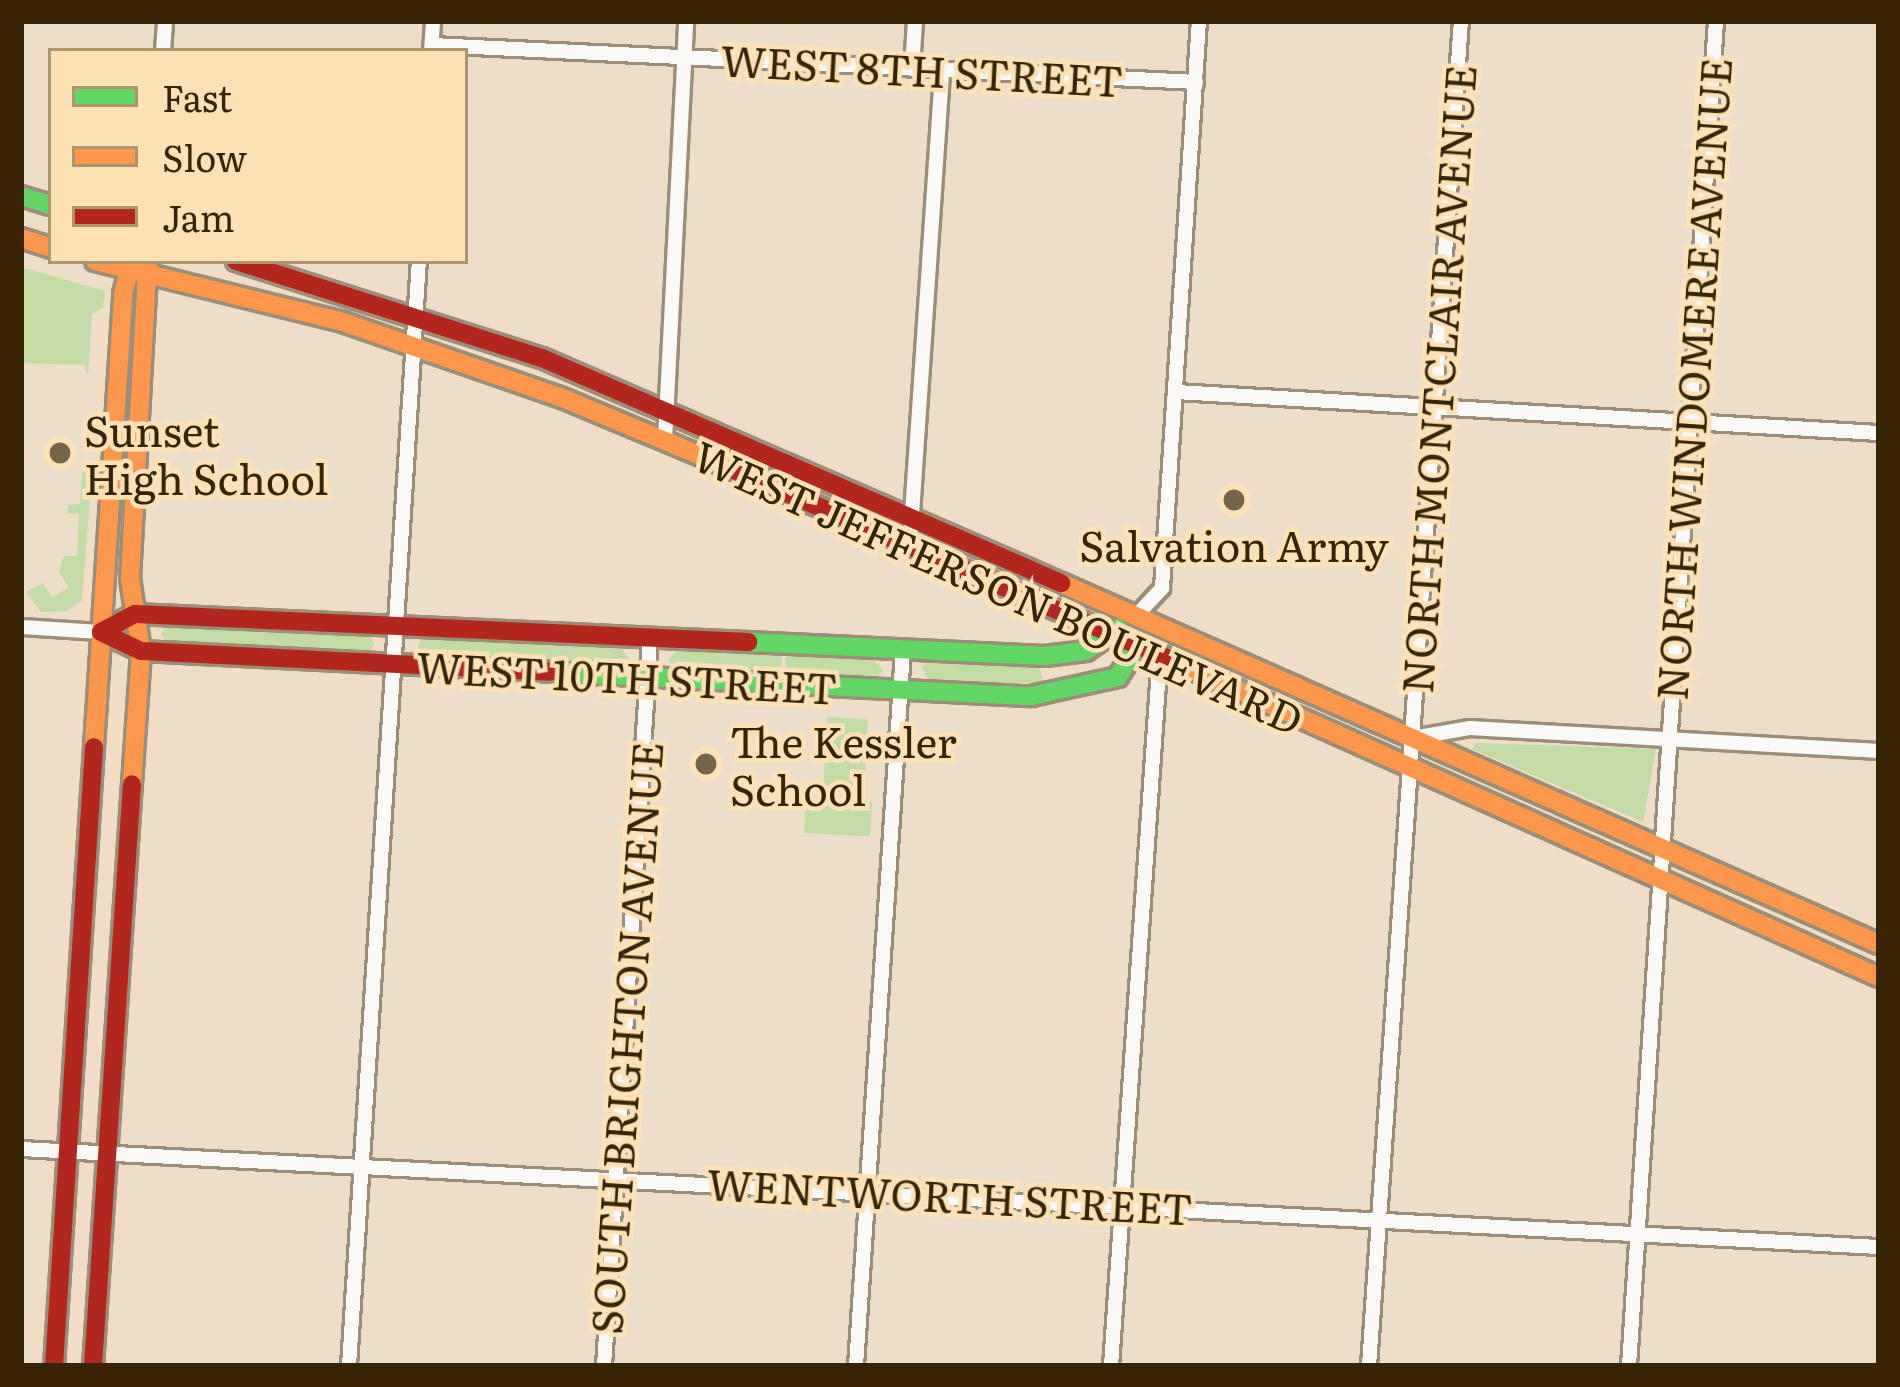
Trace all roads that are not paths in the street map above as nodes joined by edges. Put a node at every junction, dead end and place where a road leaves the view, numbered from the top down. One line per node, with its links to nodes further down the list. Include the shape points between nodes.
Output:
1 (433, 21): 7 (street)
2 (686, 21): 9 (street)
3 (915, 21): 10 (street)
4 (1199, 21): 12 (street)
5 (1461, 21): 20 (street, NORTH MONTCLAIR AVENUE)
6 (1716, 21): 22 (street, NORTH WINDOMERE AVENUE)
7 (432, 48)
8 (468, 49): 9 (street, WEST 8TH STREET)
9 (686, 57): 10 (street, WEST 8TH STREET); 21 (street)
10 (912, 69): 11 (street, WEST 8TH STREET)
11 (941, 70): 12 (street, WEST 8TH STREET); 25 (street)
12 (1196, 82): 19 (street)
13 (246, 264): 17 (street, WEST JEFFERSON BOULEVARD)
14 (419, 264): 17 (street)
15 (129, 266): 16 (street, WEST JEFFERSON BOULEVARD); 31 (street)
16 (148, 269): 18 (street, WEST JEFFERSON BOULEVARD); 27 (street, via 130,578)
17 (416, 316): 18 (street); 21 (street, WEST JEFFERSON BOULEVARD)
18 (414, 345): 24 (street, WEST JEFFERSON BOULEVARD); 29 (street)
19 (1176, 392): 20 (street); 28 (street, via 1162,588)
20 (1435, 408): 22 (street); 41 (street, NORTH MONTCLAIR AVENUE)
21 (666, 409): 24 (street); 25 (street, WEST JEFFERSON BOULEVARD)
22 (1690, 422): 23 (street); 42 (street, NORTH WINDOMERE AVENUE)
23 (1879, 433)
24 (665, 440): 26 (street, WEST JEFFERSON BOULEVARD)
25 (912, 516): 26 (street); 28 (street, WEST JEFFERSON BOULEVARD)
26 (910, 543): 32 (street, WEST JEFFERSON BOULEVARD)
27 (135, 614): 29 (street, WEST 10TH STREET); 31 (street); 36 (street)
28 (1137, 615): 32 (street, WEST 10TH STREET); 41 (street, WEST JEFFERSON BOULEVARD)
29 (397, 625): 33 (street, WEST 10TH STREET); 38 (street)
30 (21, 627): 31 (street, WEST 10TH STREET)
31 (101, 632): 36 (street, WEST 10TH STREET); 50 (street)
32 (1111, 634): 34 (street, WEST JEFFERSON BOULEVARD); 35 (street, WEST 10TH STREET, via 1072,655)
33 (650, 638): 35 (street, WEST 10TH STREET); 39 (street, SOUTH BRIGHTON AVENUE)
34 (1138, 645): 37 (street, WEST JEFFERSON BOULEVARD); 40 (street, WEST 10TH STREET, via 1118,677 1078,691)
35 (903, 650): 40 (street)
36 (141, 651): 38 (street, WEST 10TH STREET); 51 (street)
37 (1160, 655): 44 (street, WEST JEFFERSON BOULEVARD); 55 (street)
38 (395, 664): 39 (street, WEST 10TH STREET); 52 (street)
39 (648, 677): 40 (street, WEST 10TH STREET); 53 (street, SOUTH BRIGHTON AVENUE)
40 (902, 689): 54 (street)
41 (1413, 738): 42 (street, via 1450,728); 44 (street, NORTH MONTCLAIR AVENUE); 45 (street, WEST JEFFERSON BOULEVARD)
42 (1668, 738): 43 (street); 45 (street, NORTH WINDOMERE AVENUE)
43 (1879, 751)
44 (1410, 770): 46 (street, WEST JEFFERSON BOULEVARD); 56 (street, NORTH MONTCLAIR AVENUE)
45 (1660, 850): 46 (street, NORTH WINDOMERE AVENUE); 47 (street, WEST JEFFERSON BOULEVARD)
46 (1661, 880): 48 (street, WEST JEFFERSON BOULEVARD); 57 (street, NORTH WINDOMERE AVENUE)
47 (1879, 944)
48 (1879, 977)
49 (21, 1149): 50 (street, WENTWORTH STREET)
50 (68, 1151): 51 (street, WENTWORTH STREET); 59 (street)
51 (106, 1153): 52 (street, WENTWORTH STREET); 60 (street)
52 (361, 1167): 53 (street, WENTWORTH STREET); 61 (street)
53 (616, 1178): 54 (street, WENTWORTH STREET); 62 (street, SOUTH BRIGHTON AVENUE)
54 (869, 1190): 55 (street, WENTWORTH STREET); 63 (street)
55 (1122, 1205): 56 (street, WENTWORTH STREET); 64 (street)
56 (1379, 1219): 57 (street, WENTWORTH STREET); 65 (street, NORTH MONTCLAIR AVENUE)
57 (1639, 1234): 58 (street, WENTWORTH STREET); 66 (street, NORTH WINDOMERE AVENUE)
58 (1879, 1247)
59 (54, 1366)
60 (93, 1366)
61 (349, 1366)
62 (604, 1366)
63 (856, 1366)
64 (1112, 1366)
65 (1369, 1366)
66 (1629, 1366)

